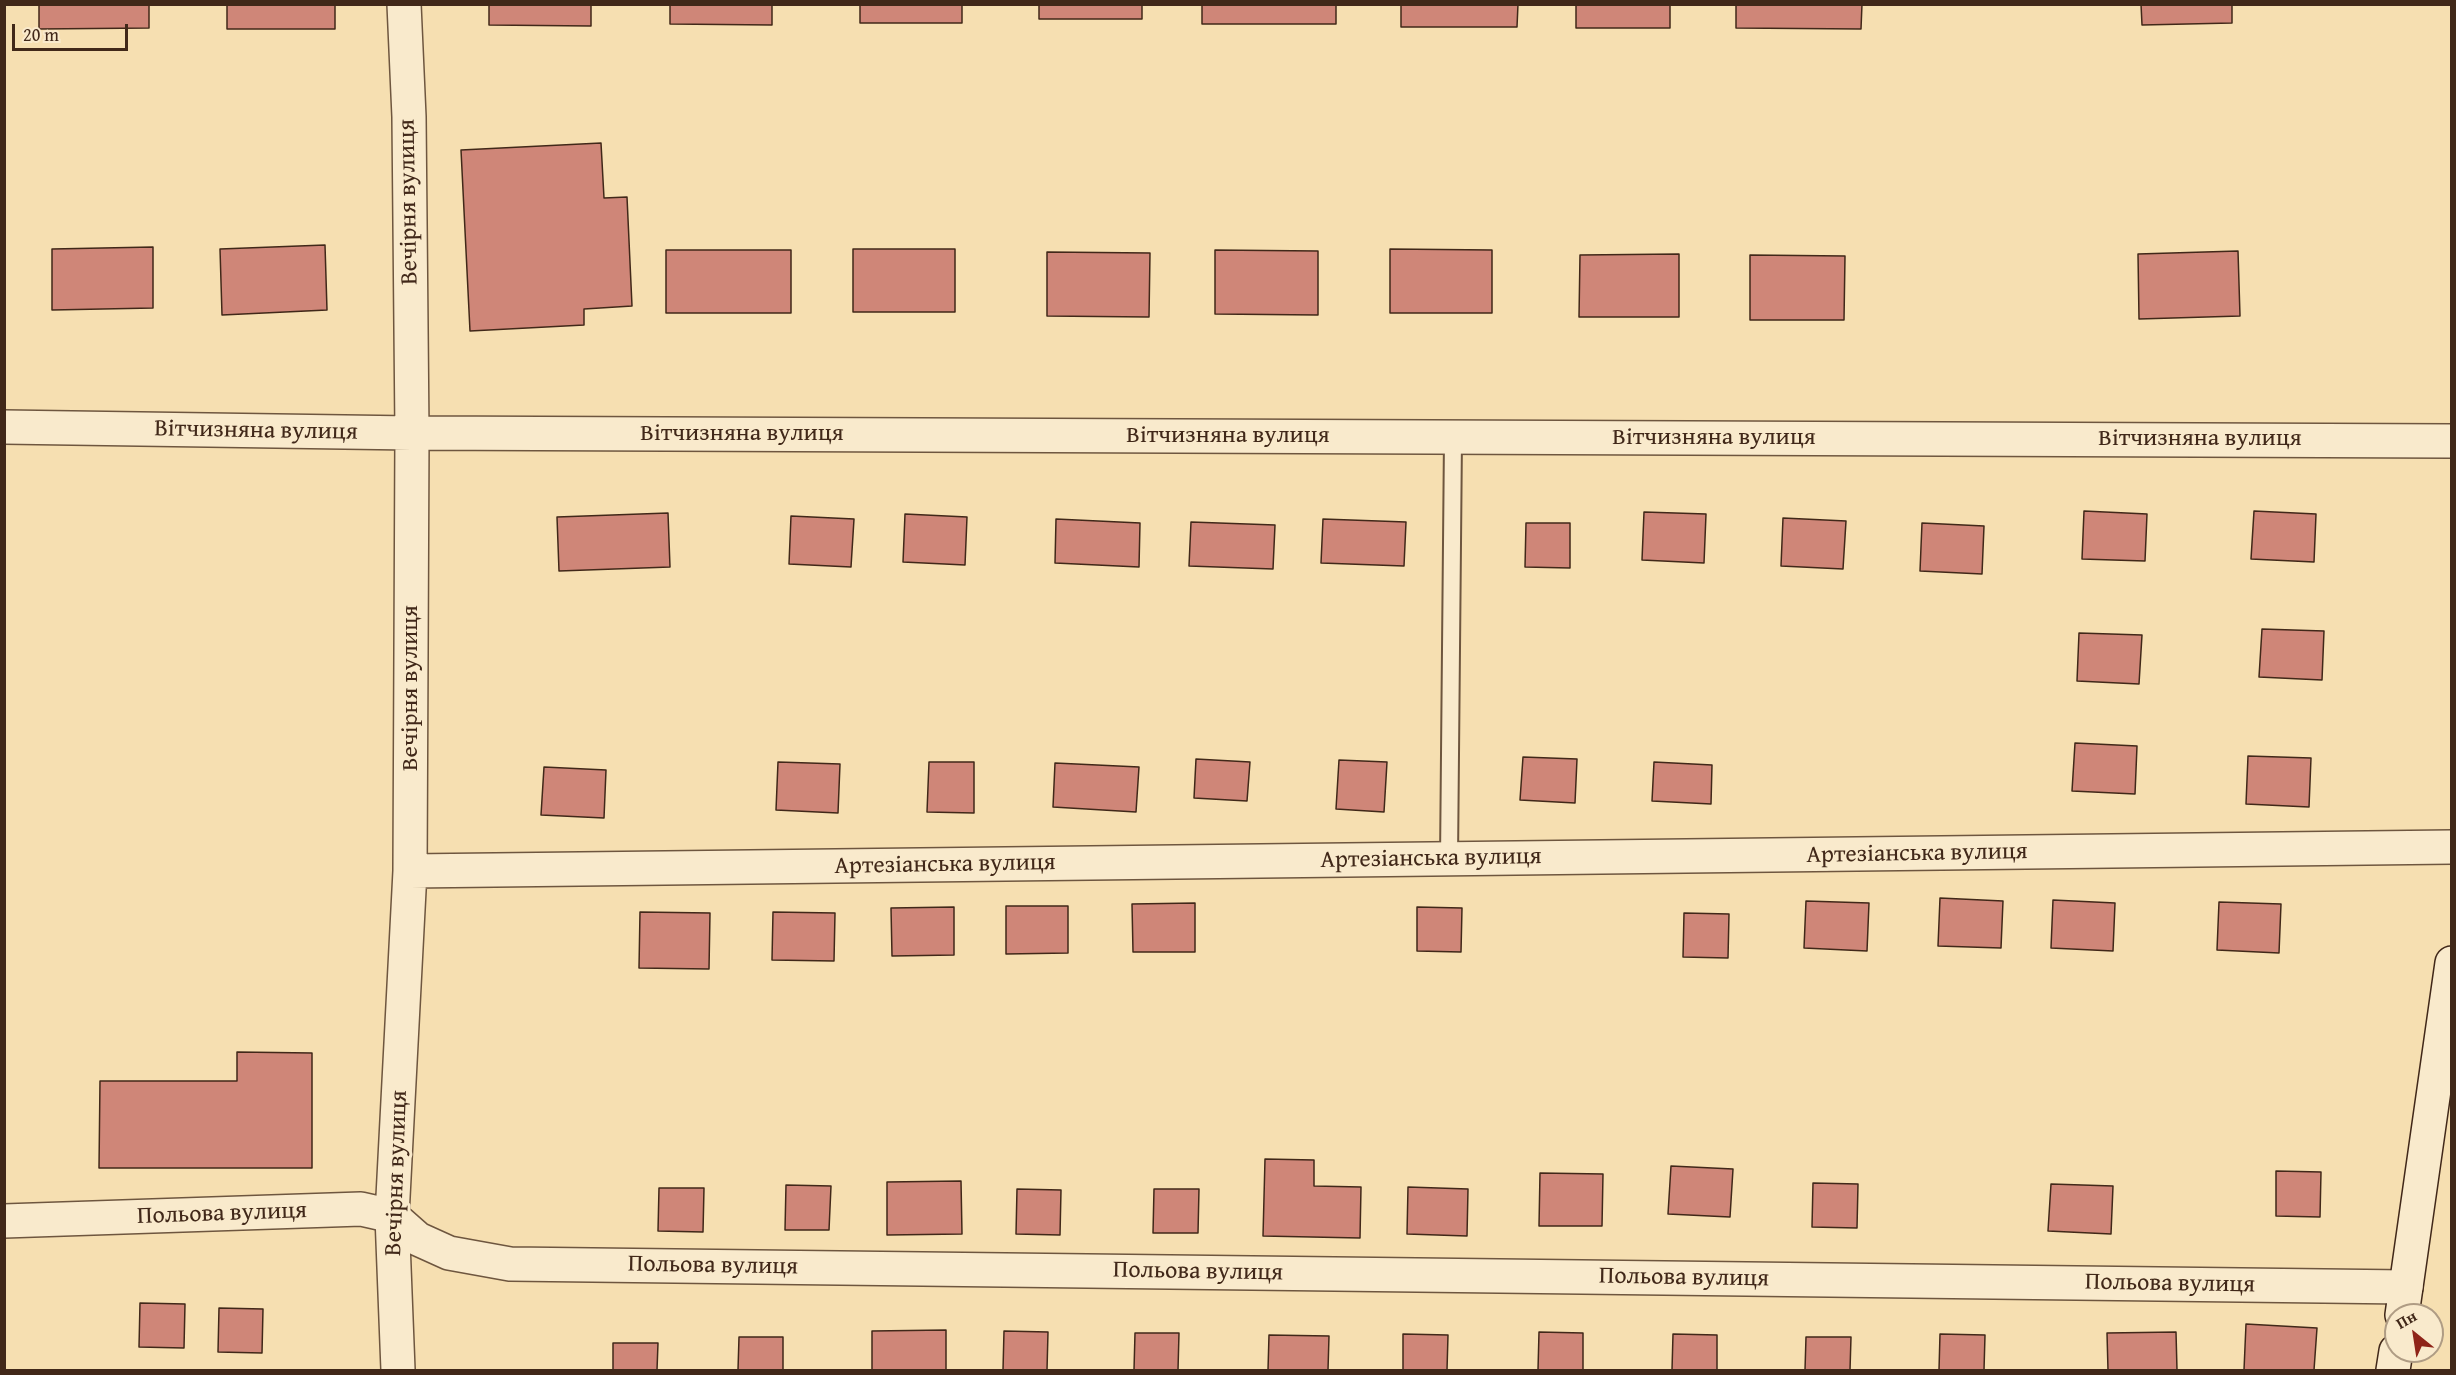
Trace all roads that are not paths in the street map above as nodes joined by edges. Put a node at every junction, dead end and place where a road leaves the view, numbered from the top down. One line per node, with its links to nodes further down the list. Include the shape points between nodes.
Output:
1 (404, 4): 3 (street, Вечірня вулиця)
2 (4, 427): 3 (street, Вітчизняна вулиця)
3 (412, 433): 4 (street, Вітчизняна вулиця); 8 (street, Вечірня вулиця)
4 (1453, 438): 5 (street, Вітчизняна вулиця); 7 (lane)
5 (2451, 441)
6 (2451, 847): 7 (street, Артезіанська вулиця)
7 (1449, 859): 8 (street, Артезіанська вулиця)
8 (410, 871): 10 (street, Вечірня вулиця)
9 (2451, 963): 12 (street)
10 (392, 1216): 11 (street, Польова вулиця, via 362,1209); 12 (street, Польова вулиця, via 418,1239 449,1253 510,1264); 13 (street, Вечірня вулиця)
11 (4, 1221)
12 (2404, 1301)
13 (398, 1371)

